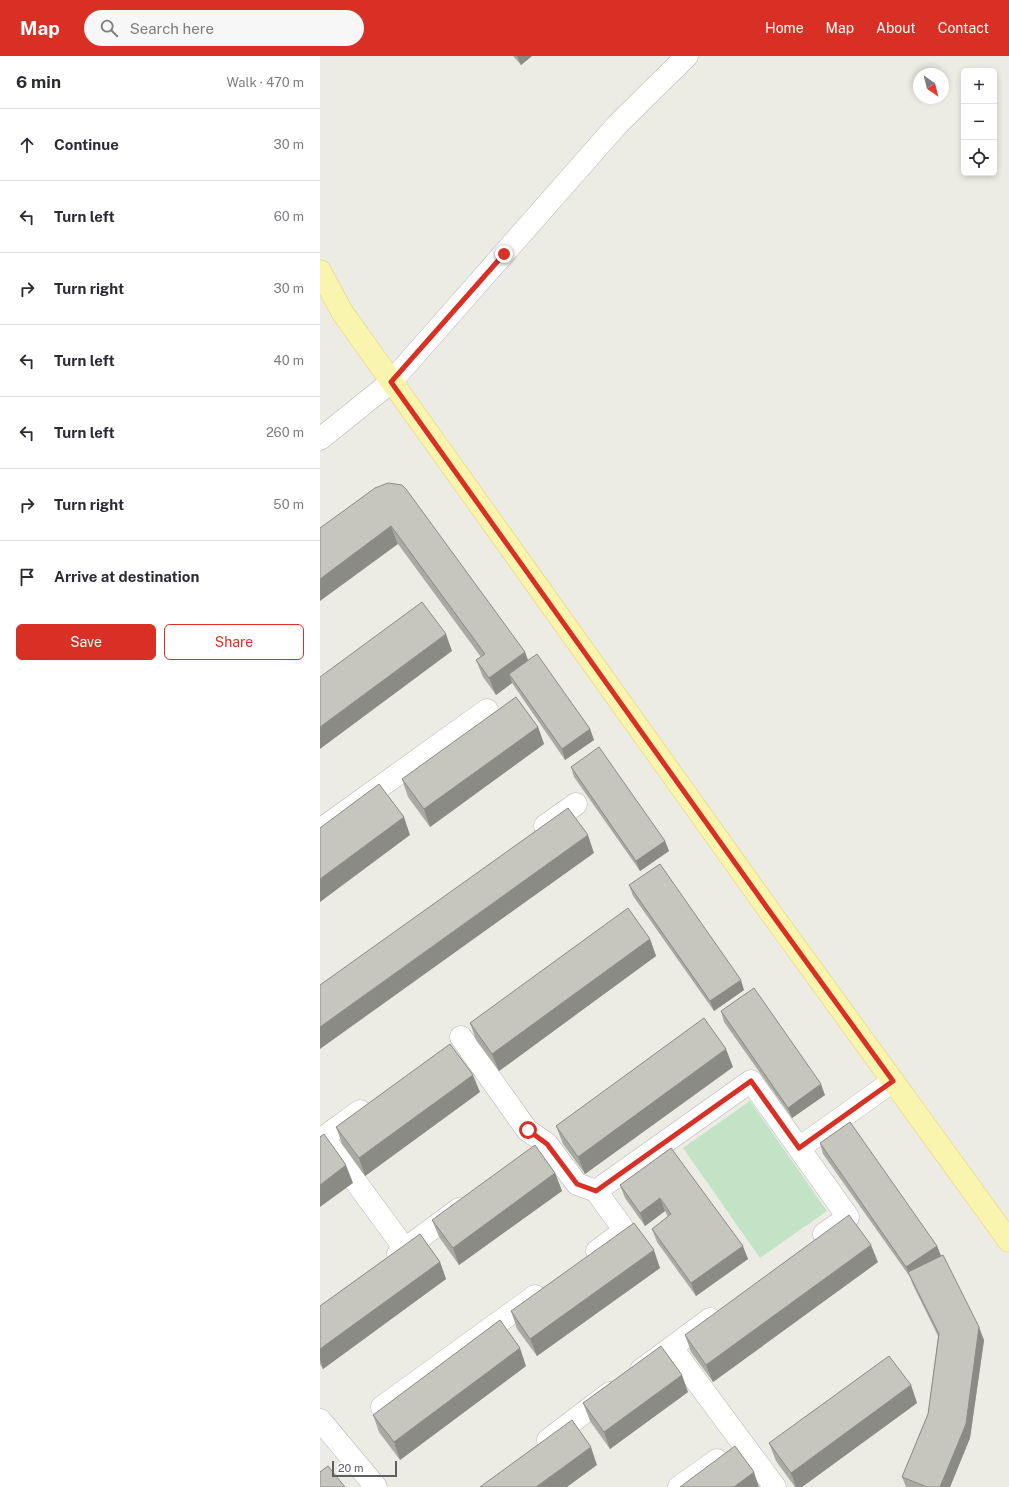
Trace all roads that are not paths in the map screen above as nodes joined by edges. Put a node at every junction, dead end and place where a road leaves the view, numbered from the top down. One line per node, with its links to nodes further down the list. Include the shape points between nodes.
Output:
1 (687, 56): 3 (street, via 617,125)
2 (322, 277): 3 (main road, via 342,312)
3 (391, 382): 4 (street); 10 (main road)
4 (320, 439)
5 (487, 710): 7 (street)
6 (576, 804): 8 (street)
7 (320, 830)
8 (531, 836)
9 (443, 1051): 14 (street, via 468,1033 528,1130)
10 (893, 1081): 15 (street); 19 (main road)
11 (374, 1101): 13 (street)
12 (565, 1130): 14 (street)
13 (322, 1139): 21 (street)
14 (547, 1144): 16 (street); 17 (street, via 577,1184)
15 (799, 1148): 17 (street, via 751,1081); 20 (street, via 848,1217)
16 (528, 1158)
17 (596, 1191): 22 (street, via 622,1227 620,1234)
18 (473, 1198): 21 (street)
19 (1009, 1241)
20 (810, 1245)
21 (405, 1249): 23 (street)
22 (581, 1262)
23 (381, 1267)
24 (549, 1286): 27 (street)
25 (728, 1306): 26 (street)
26 (672, 1348): 29 (street); 30 (street)
27 (382, 1407)
28 (320, 1420): 31 (street)
29 (742, 1442): 32 (street); 33 (street)
30 (534, 1450)
31 (376, 1487)
32 (679, 1487)
33 (775, 1487)

